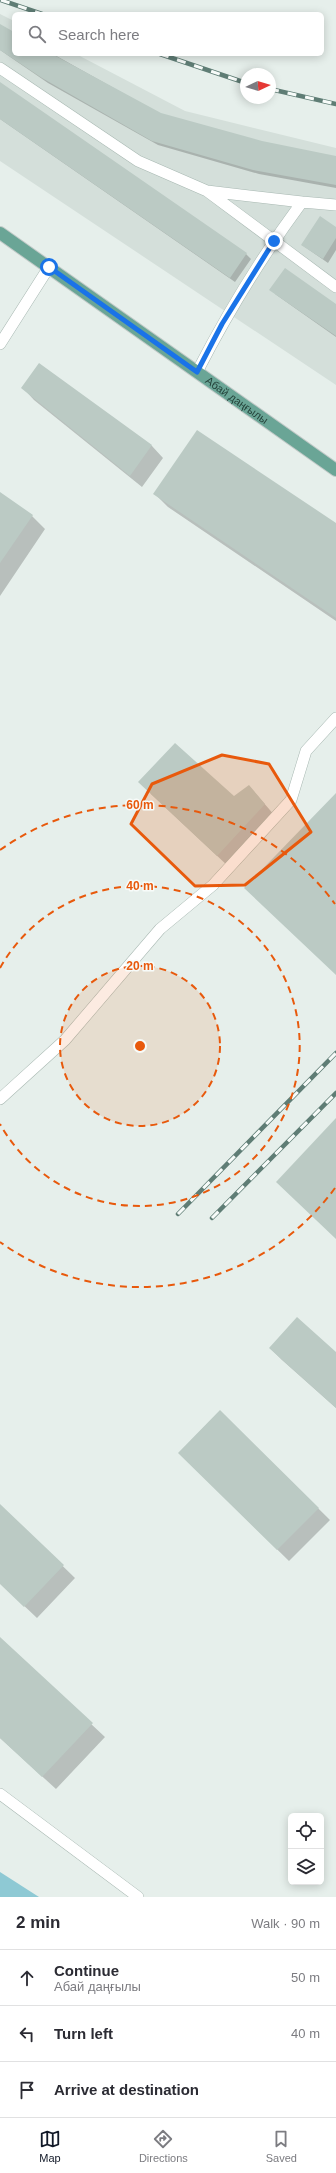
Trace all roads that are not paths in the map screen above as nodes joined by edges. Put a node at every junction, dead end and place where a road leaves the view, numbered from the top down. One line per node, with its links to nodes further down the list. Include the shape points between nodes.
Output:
1 (0, 68): 2 (lane, via 138,161)
2 (207, 191): 3 (lane); 6 (lane)
3 (302, 202): 4 (lane); 6 (lane)
4 (336, 205)
5 (0, 233): 7 (main road, Абай даңғылы)
6 (274, 241): 8 (lane); 10 (lane, via 222,324)
7 (49, 267): 9 (lane); 10 (main road, Абай даңғылы)
8 (336, 287)
9 (0, 344)
10 (197, 372): 11 (main road, Абай даңғылы)
11 (336, 470)
12 (336, 718): 13 (lane, via 306,751 291,800 213,885 160,929 66,1040)
13 (0, 1099)
14 (0, 1794): 15 (lane)
15 (138, 1897)

